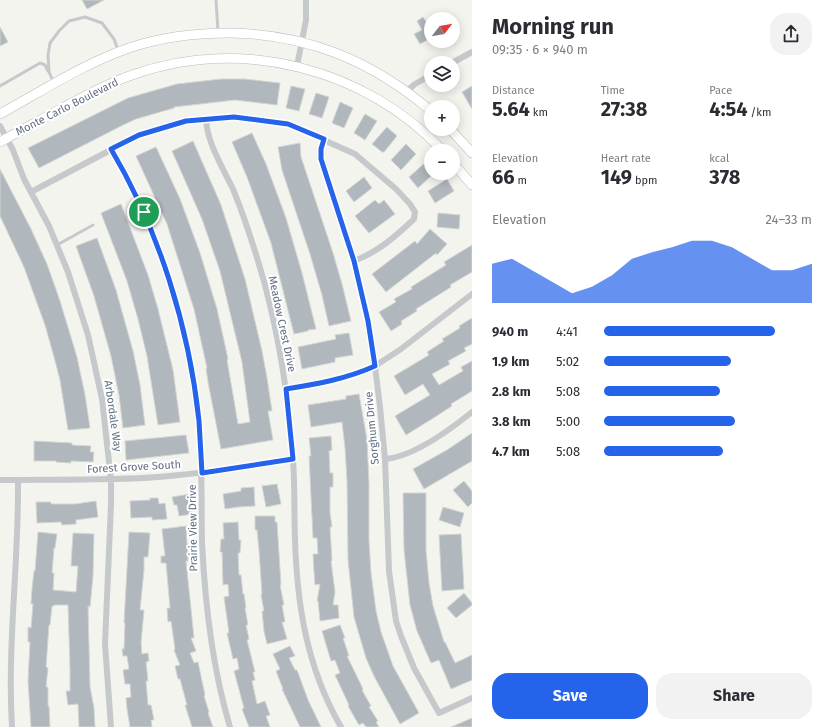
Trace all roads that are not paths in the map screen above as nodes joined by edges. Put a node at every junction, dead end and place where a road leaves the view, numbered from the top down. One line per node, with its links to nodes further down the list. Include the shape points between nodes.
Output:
1 (216, 0): 3 (lane)
2 (306, 0): 4 (street)
3 (218, 33): 4 (main road, via 256,34); 5 (main road, via 176,37)
4 (303, 42): 8 (street); 13 (main road, via 355,60)
5 (119, 52): 9 (lane, via 102,23 85,17 69,21 50,43); 11 (main road)
6 (472, 52): 7 (street)
7 (460, 59)
8 (297, 66): 20 (main road, Monte Carlo Boulevard, via 226,58 193,60 157,67 121,78); 21 (main road, Monte Carlo Boulevard, via 344,82 382,102 406,118)
9 (49, 72): 11 (lane); 12 (lane, via 45,65 40,63)
10 (424, 79): 13 (street)
11 (54, 84): 15 (main road)
12 (0, 86)
13 (406, 92): 14 (main road)
14 (424, 106)
15 (0, 114)
16 (206, 119): 19 (street, via 234,117 288,124); 22 (street, via 186,121 139,135); 32 (street, Meadow Crest Drive, via 207,133 241,210 259,265)
17 (0, 126): 20 (street, Arbordale Way)
18 (456, 136): 23 (main road)
19 (324, 139): 29 (street, Sorghum Drive, via 321,159); 29 (street, via 355,154 396,189 415,212 414,218 390,240)
20 (3, 140): 26 (street, Arbordale Way)
21 (434, 144)
22 (111, 149): 26 (street); 36 (street, Prairie View Drive, via 127,175 144,212 177,308 190,364)
23 (472, 153)
24 (460, 171): 25 (main road)
25 (472, 185)
26 (31, 192): 28 (street, Arbordale Way)
27 (93, 225): 28 (lane)
28 (57, 245): 39 (street, Arbordale Way, via 78,302 94,360 104,409)
29 (354, 261): 31 (street, Sorghum Drive)
30 (472, 294): 31 (street)
31 (375, 366): 32 (street, via 331,381); 35 (street, Sorghum Drive)
32 (286, 389): 34 (street, Meadow Crest Drive)
33 (472, 412): 35 (street, via 432,440 399,457)
34 (293, 459): 36 (street, Forest Grove South); 44 (street, Meadow Crest Drive, via 297,576 303,625 319,681)
35 (385, 459): 40 (street, Sorghum Drive, via 388,571 401,636 414,668 439,713)
36 (202, 473): 39 (street, Forest Grove South); 43 (street, Prairie View Drive, via 205,592 217,676)
37 (0, 480): 38 (street, Forest Grove South)
38 (18, 480): 39 (street, Forest Grove South); 41 (street, via 11,652)
39 (111, 480): 42 (street, Arbordale Way, via 111,538 105,644)
40 (472, 698)
41 (12, 727)
42 (111, 727)
43 (230, 727)
44 (341, 727)

